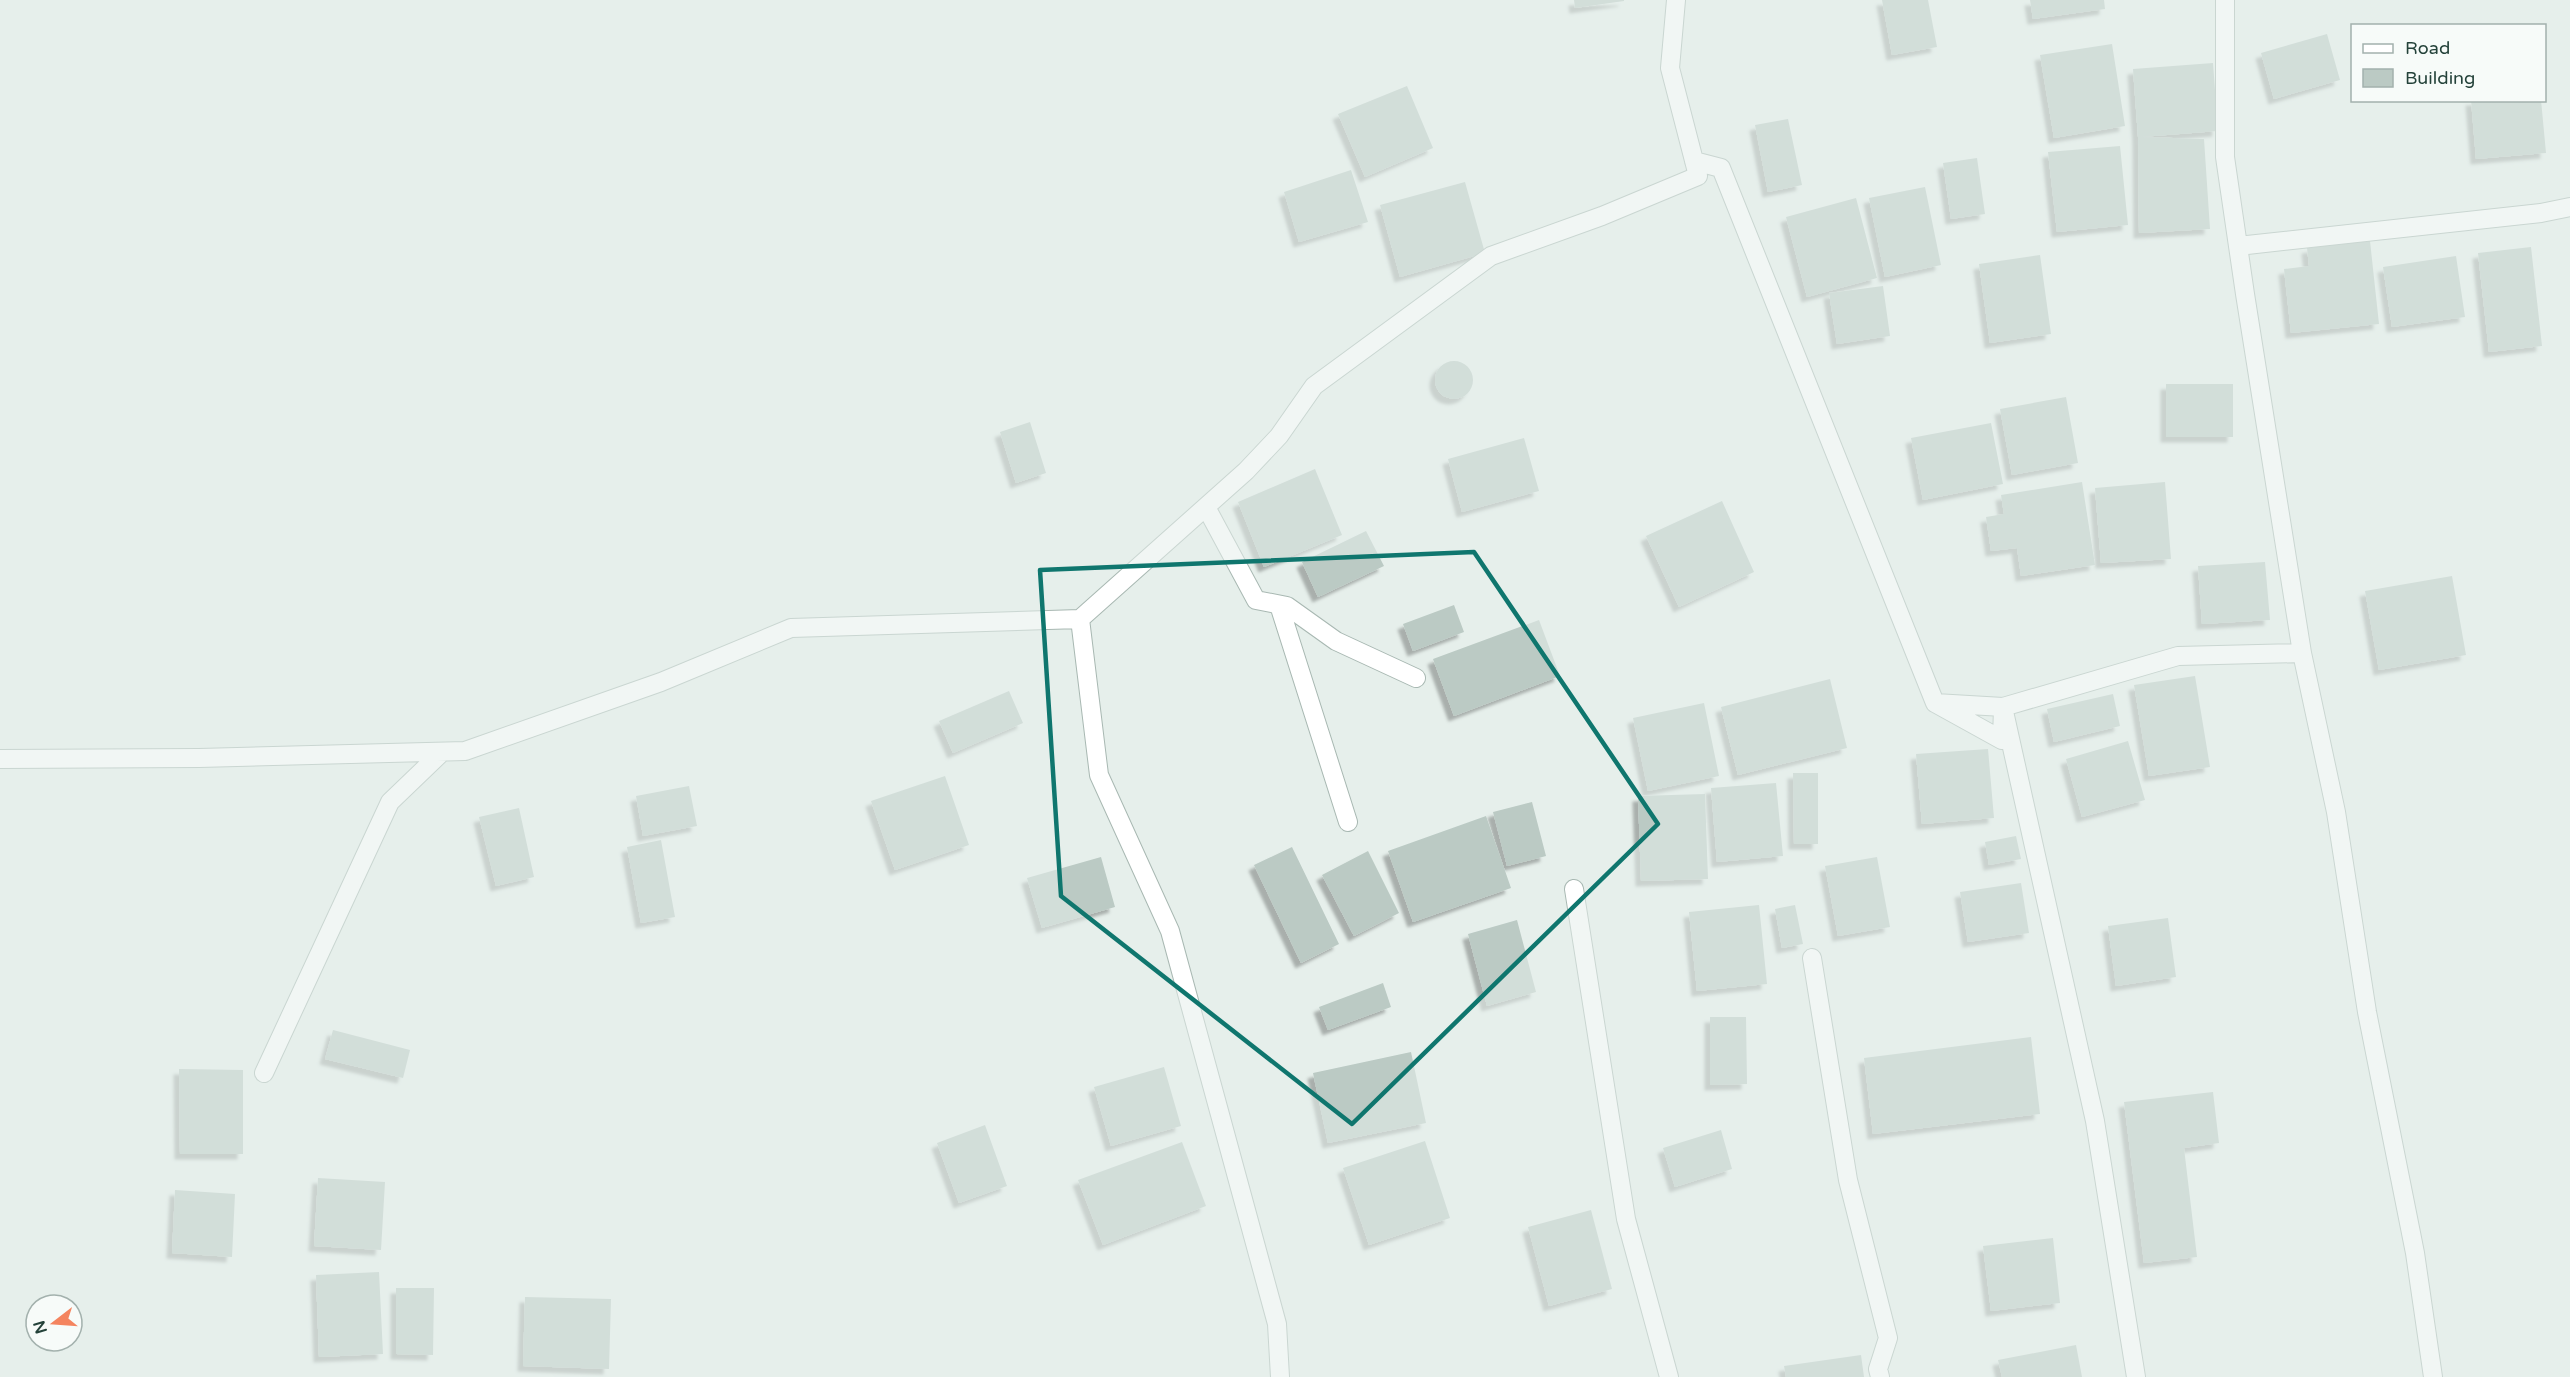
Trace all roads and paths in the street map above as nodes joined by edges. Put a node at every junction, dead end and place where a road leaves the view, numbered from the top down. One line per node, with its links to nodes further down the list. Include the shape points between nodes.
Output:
1 (1676, 0): 3 (street, via 1670,68)
2 (2225, 0): 5 (street, via 2225,157)
3 (1694, 161): 6 (street, via 1698,176 1491,256 1314,386 1279,436); 11 (street, via 1721,168)
4 (2570, 207): 5 (street)
5 (2238, 246): 9 (street)
6 (1206, 507): 7 (street, via 1256,600); 8 (street)
7 (1279, 604): 10 (street, via 1336,641); 15 (street)
8 (1080, 619): 13 (street, via 791,628 661,682 465,751); 19 (street, via 1099,775 1170,931 1276,1324)
9 (2302, 653): 12 (street, via 2178,656); 23 (street, via 2336,812 2367,1012 2415,1253)
10 (1416, 678)
11 (1935, 703): 12 (street); 12 (street, via 2002,740)
12 (2003, 707): 22 (street, via 2095,1121)
13 (441, 753): 14 (street); 18 (street, via 390,802)
14 (0, 759)
15 (1348, 822)
16 (1574, 889): 20 (street, via 1626,1219)
17 (1812, 958): 21 (street, via 1848,1180 1888,1338 1878,1369)
18 (264, 1073)
19 (1280, 1377)
20 (1669, 1377)
21 (1880, 1377)
22 (2136, 1377)
23 (2433, 1377)

